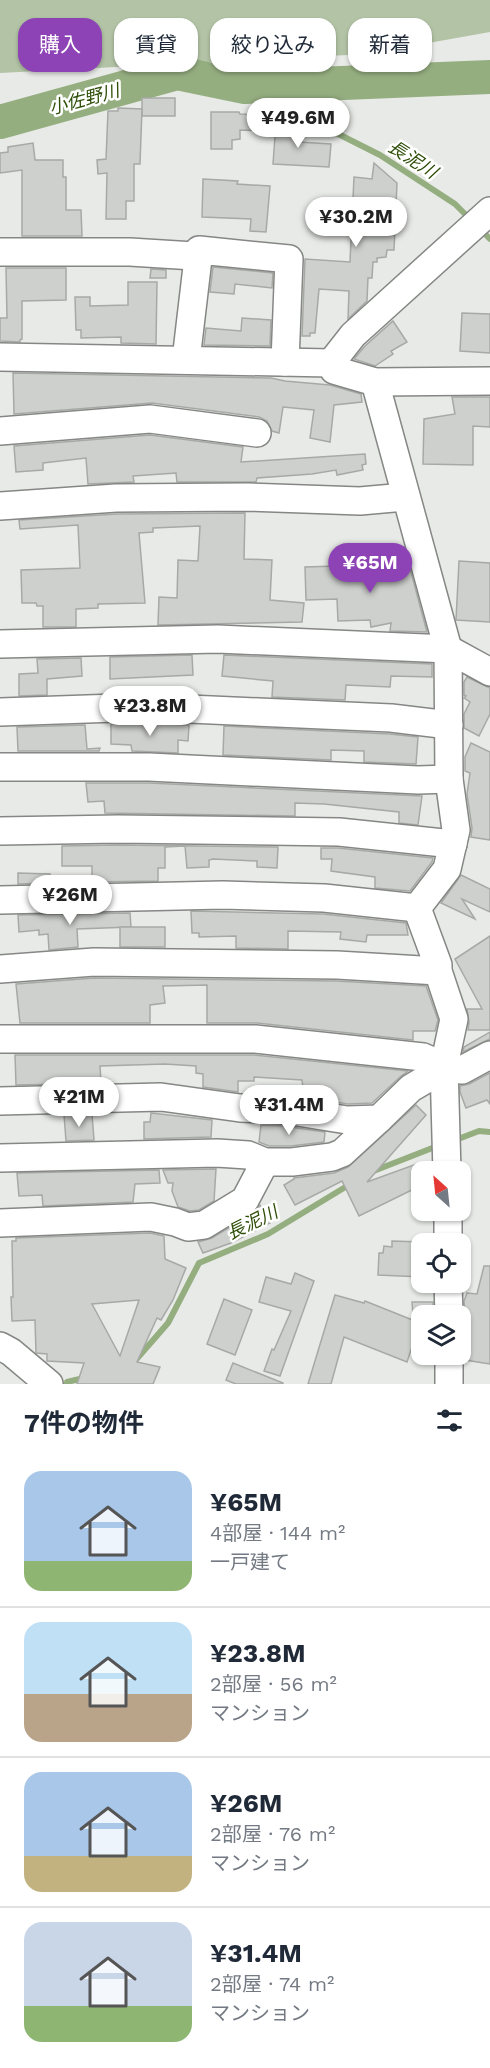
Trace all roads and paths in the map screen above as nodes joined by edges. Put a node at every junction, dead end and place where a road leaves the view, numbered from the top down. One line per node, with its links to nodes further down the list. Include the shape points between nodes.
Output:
1 (487, 216): 7 (street, via 353,335)
2 (0, 252): 3 (street, via 130,252)
3 (197, 258): 5 (street); 6 (street, via 199,250 289,259)
4 (0, 357): 5 (street)
5 (186, 360): 6 (street)
6 (285, 362): 7 (street)
7 (331, 363): 9 (street, via 334,370)
8 (490, 381): 9 (street)
9 (375, 382): 12 (street)
10 (0, 431): 11 (street, via 150,419)
11 (257, 433)
12 (405, 496): 13 (street, via 360,501 116,498); 15 (street)
13 (0, 506)
14 (0, 644): 15 (street, via 218,639)
15 (448, 649): 16 (street); 18 (street)
16 (490, 672)
17 (0, 712): 18 (street, via 145,707)
18 (449, 724): 20 (street)
19 (0, 767): 20 (street, via 149,767)
20 (449, 779): 22 (street, via 456,830)
21 (0, 831): 22 (street, via 339,832)
22 (453, 844): 24 (street, via 447,869)
23 (0, 900): 24 (street, via 324,898)
24 (417, 909): 26 (street)
25 (0, 969): 26 (street, via 94,962 337,965)
26 (438, 971): 29 (street, via 454,1018)
27 (0, 1039): 29 (street, via 255,1039 423,1057)
28 (490, 1055): 29 (street, via 462,1070)
29 (445, 1067): 31 (street, via 411,1088); 33 (street)
30 (0, 1101): 31 (street, via 161,1098 347,1120)
31 (379, 1119): 34 (street, via 342,1153 332,1157)
32 (0, 1158): 34 (street, via 217,1153 248,1155)
33 (447, 1161)
34 (265, 1162): 35 (street, via 244,1200 204,1225 188,1227 151,1217)
35 (0, 1223)
36 (0, 1346): 38 (street)
37 (449, 1365): 39 (street)
38 (48, 1384)
39 (449, 1384)

